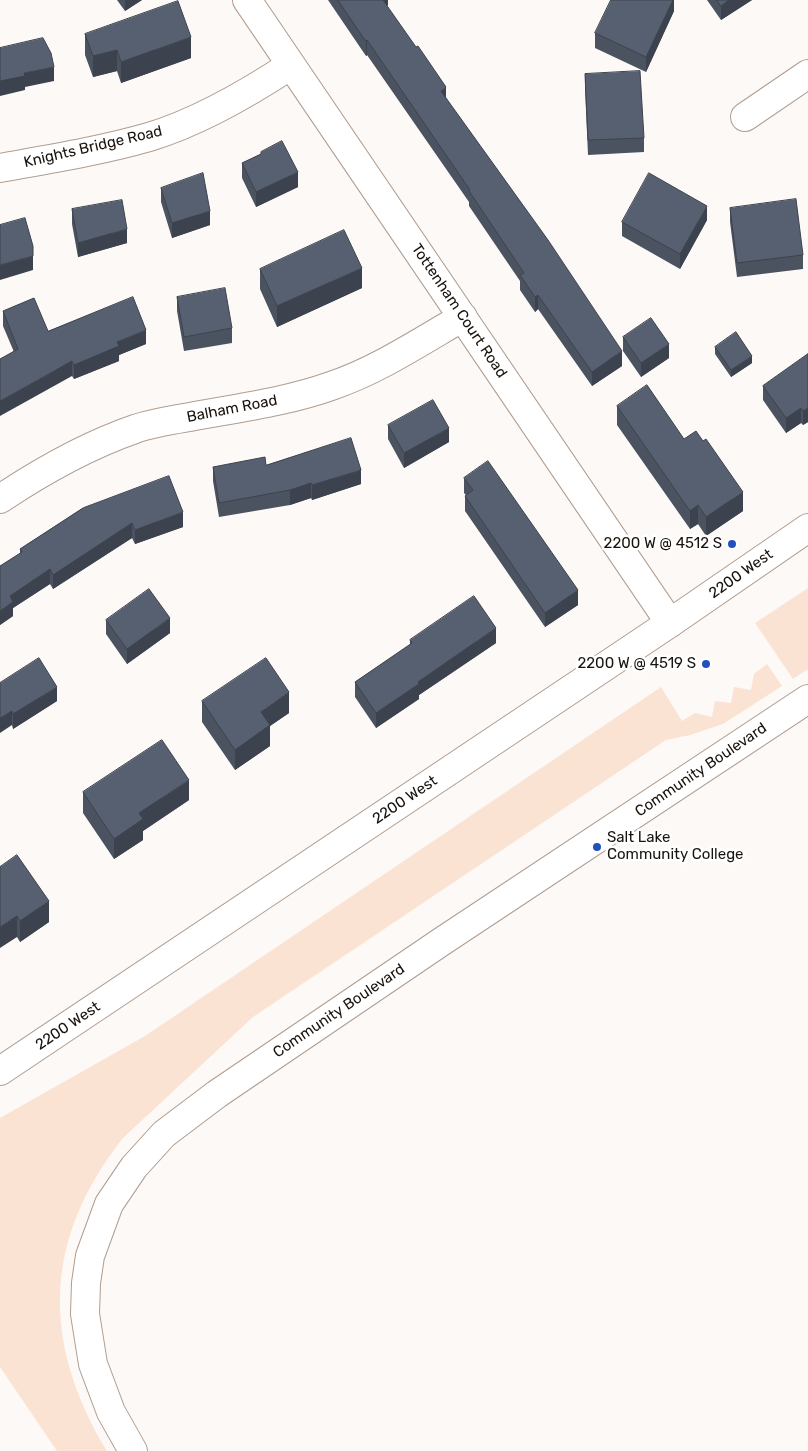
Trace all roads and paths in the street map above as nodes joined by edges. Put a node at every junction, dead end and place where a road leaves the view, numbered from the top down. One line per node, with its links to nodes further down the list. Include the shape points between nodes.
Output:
1 (247, 0): 2 (street, Tottenham Court Road)
2 (291, 65): 5 (street, Knights Bridge Road, via 223,105 149,137); 6 (street, Tottenham Court Road)
3 (808, 74): 4 (street)
4 (745, 116)
5 (0, 168)
6 (462, 317): 7 (street, Balham Road, via 367,372 332,386 292,398 136,429 81,451); 9 (street, Tottenham Court Road)
7 (0, 499)
8 (808, 528): 9 (street, 2200 West)
9 (670, 623): 11 (street, 2200 West)
10 (808, 699): 12 (street, Community Boulevard, via 441,942 217,1094 164,1134 120,1185 109,1204 90,1256 86,1283 85,1314 94,1364 111,1412)
11 (0, 1072)
12 (133, 1451)

